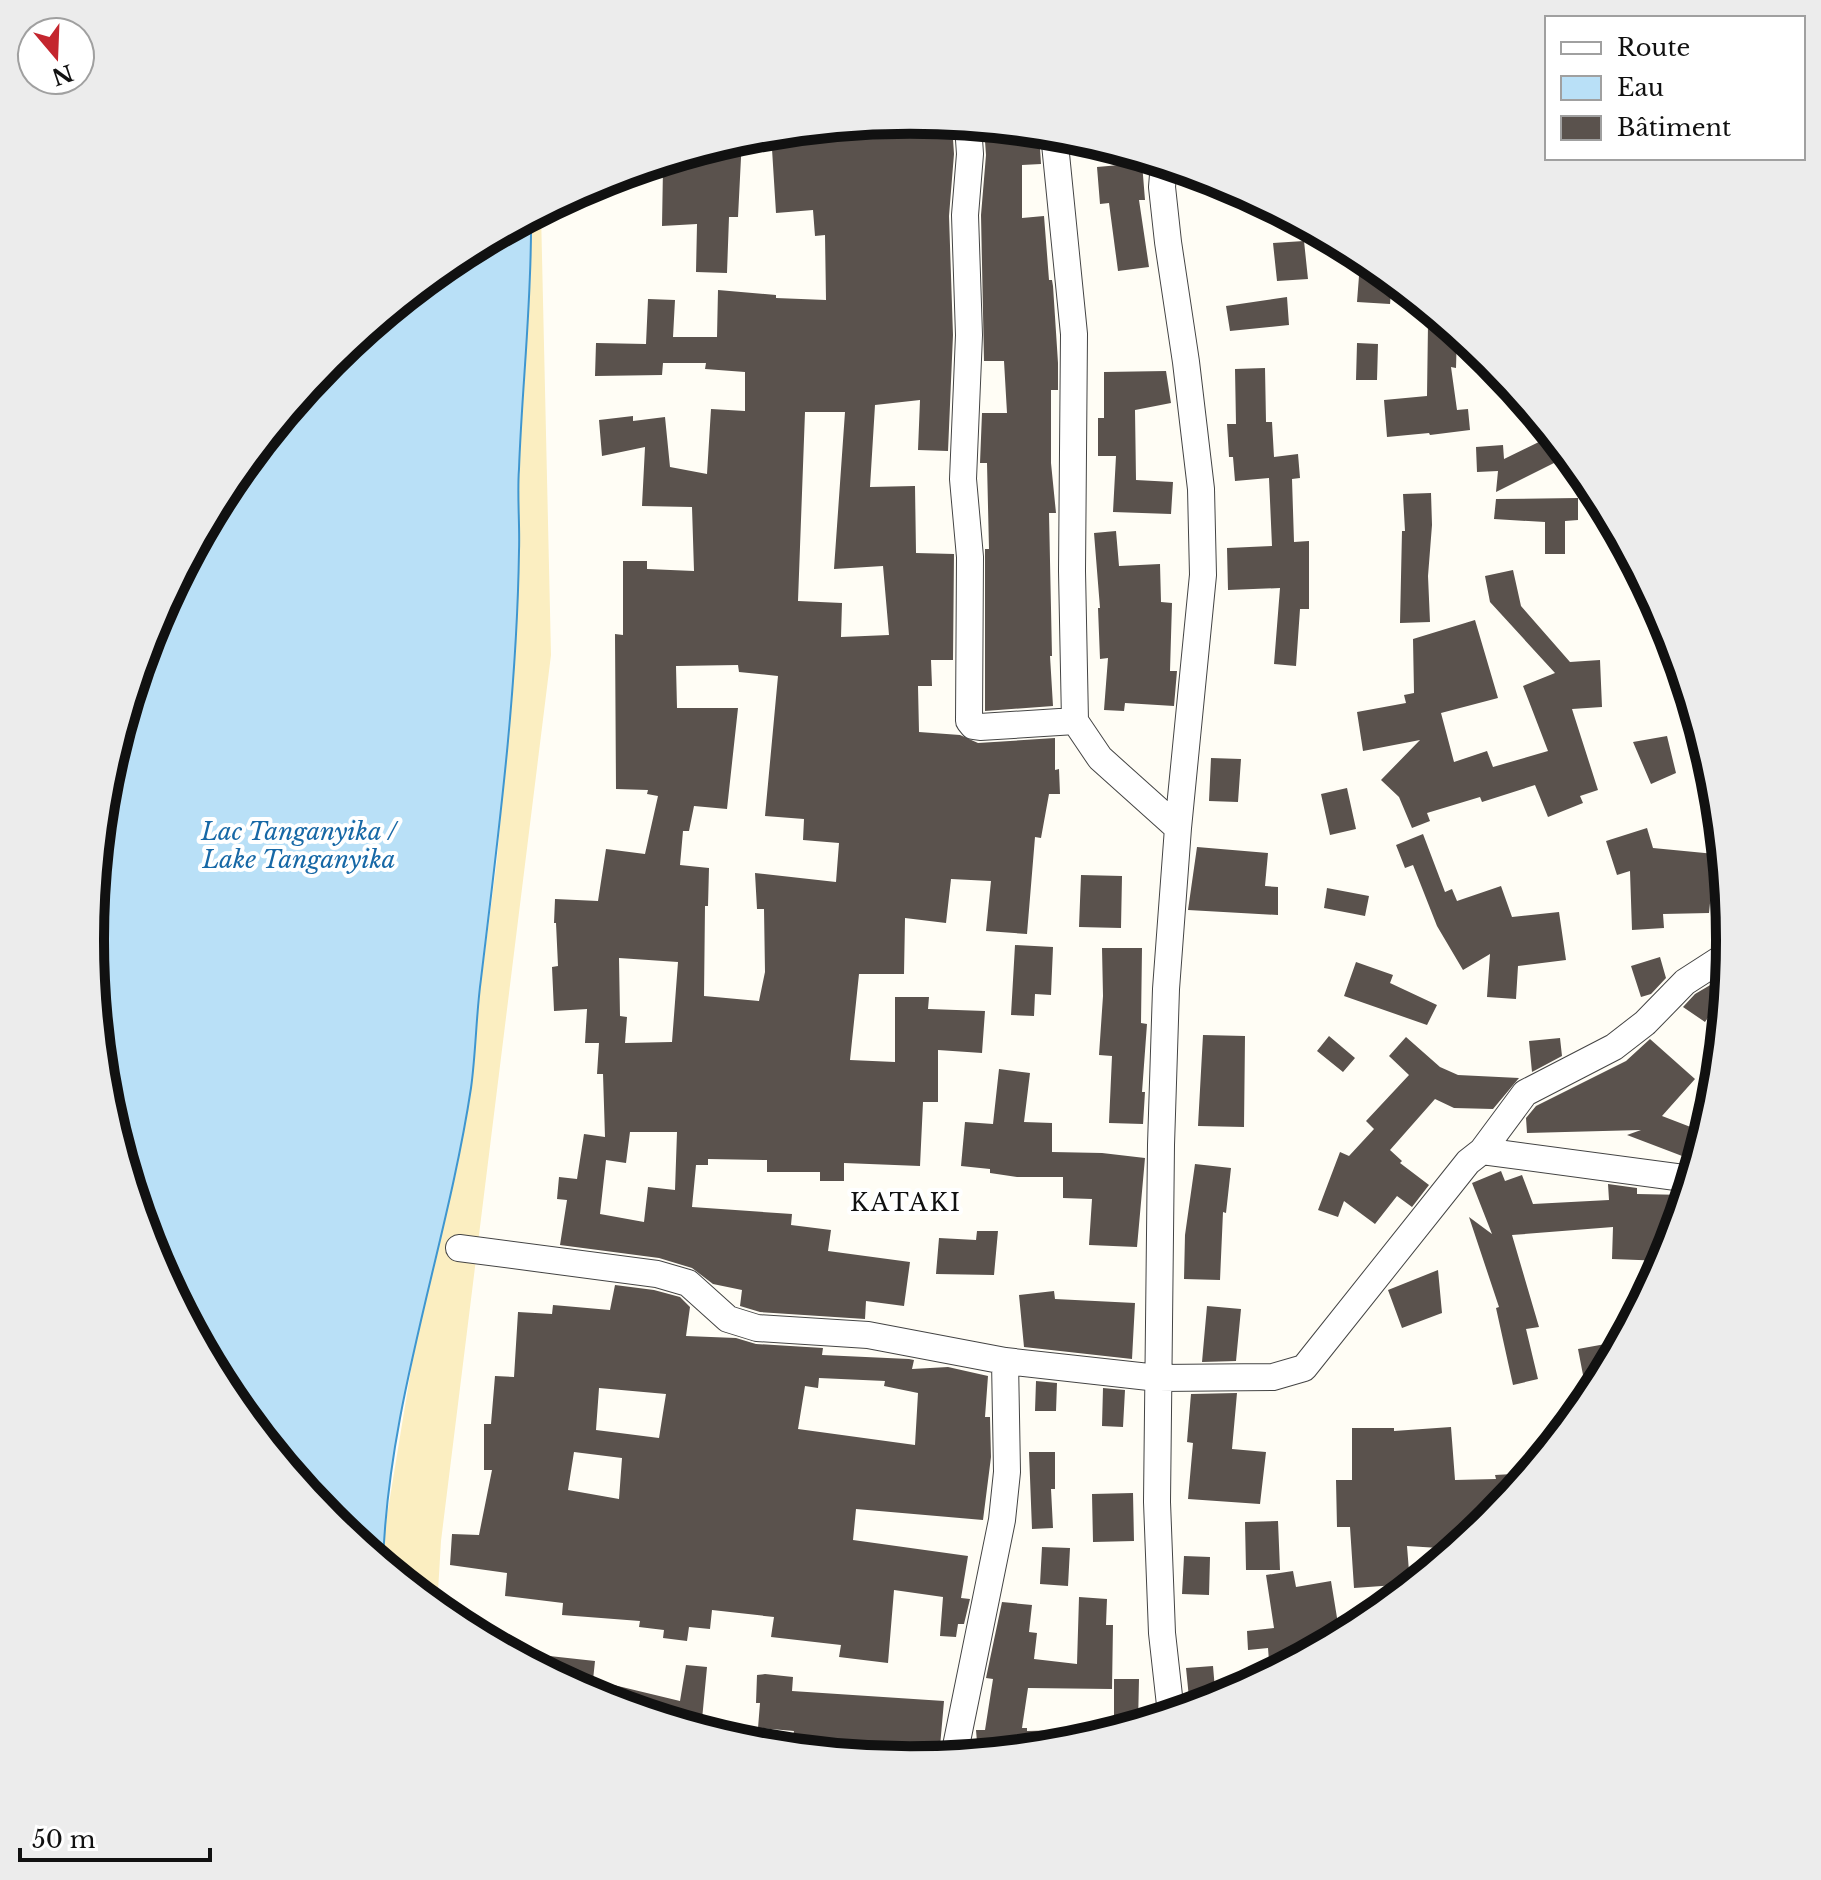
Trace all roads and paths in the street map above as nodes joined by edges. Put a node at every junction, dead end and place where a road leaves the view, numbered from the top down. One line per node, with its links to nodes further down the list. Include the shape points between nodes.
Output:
1 (969, 136): 4 (street, via 963,479 970,557 969,721 980,727)
2 (1055, 147): 4 (street, via 1074,334)
3 (1163, 174): 5 (street, via 1201,489 1203,575)
4 (1075, 721): 5 (street, via 1100,758)
5 (1178, 828): 11 (street, via 1165,1004)
6 (1716, 962): 7 (street, via 1685,982 1614,1047 1525,1093)
7 (1482, 1151): 8 (street); 11 (street, via 1304,1368 1273,1377)
8 (1681, 1178)
9 (459, 1248): 10 (street, via 657,1274 688,1283 728,1319 757,1328 868,1335)
10 (1005, 1361): 11 (street); 13 (street, via 1007,1472 1002,1520)
11 (1158, 1378): 12 (street, via 1157,1502)
12 (1170, 1704)
13 (956, 1745)

